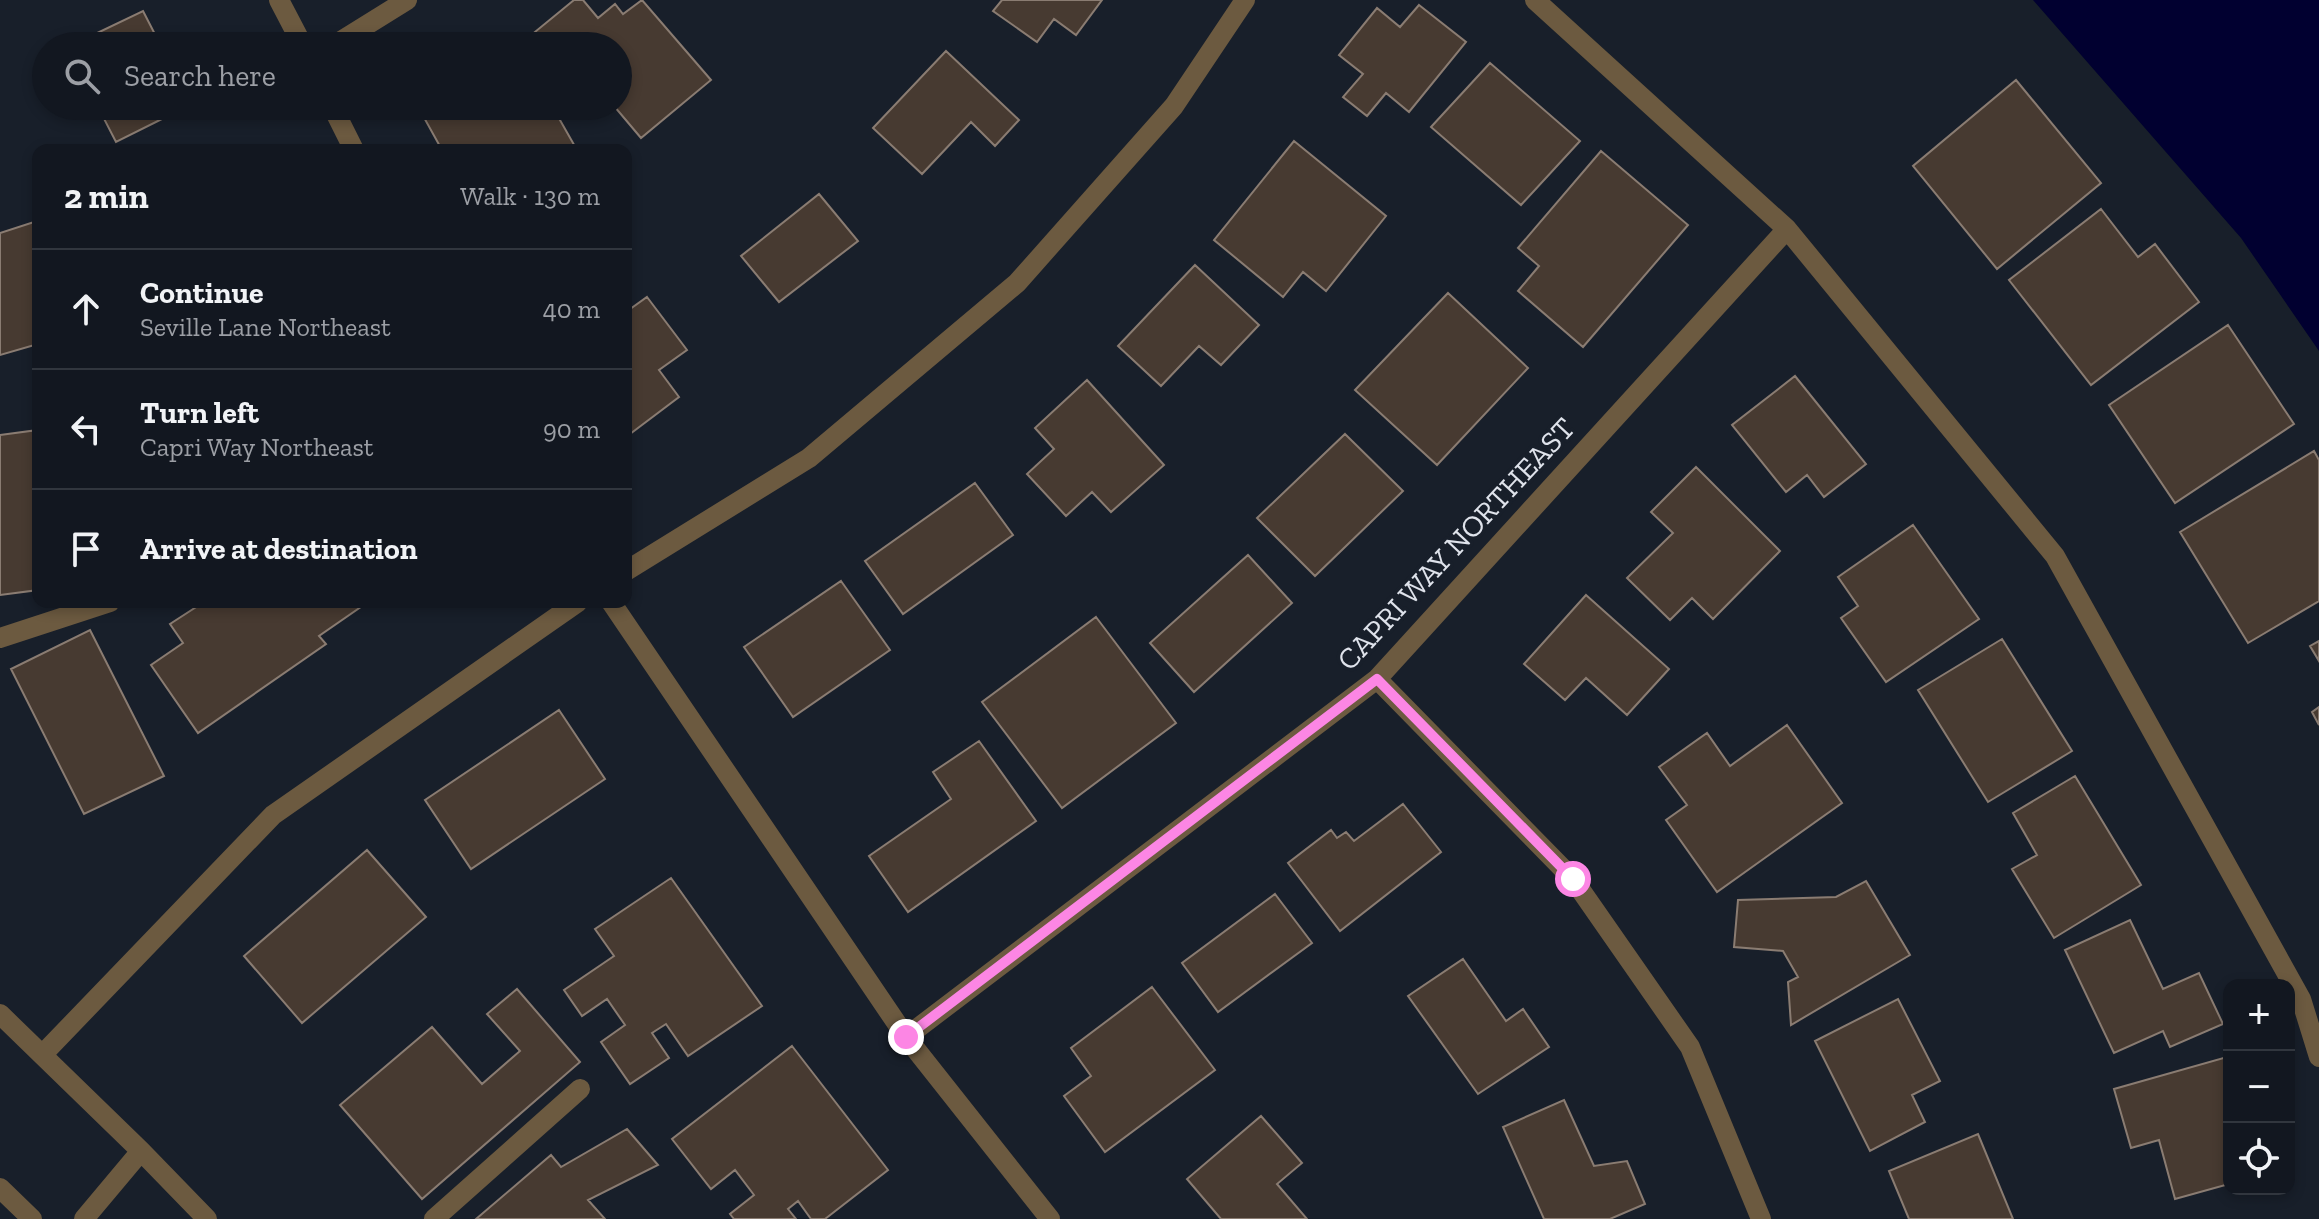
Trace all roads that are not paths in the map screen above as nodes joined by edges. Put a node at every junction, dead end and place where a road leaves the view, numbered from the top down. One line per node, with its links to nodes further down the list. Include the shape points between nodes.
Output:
1 (279, 0): 5 (street)
2 (407, 0): 6 (street)
3 (1245, 0): 10 (street, via 1174,106 1017,283 809,458)
4 (1535, 0): 9 (street)
5 (296, 32)
6 (356, 32)
7 (339, 120): 8 (street)
8 (351, 144)
9 (1787, 229): 15 (street, CAPRI WAY NORTHEAST); 19 (street, via 2055,556 2301,999)
10 (632, 567)
11 (92, 608): 14 (street)
12 (569, 608): 18 (street, via 273,815)
13 (615, 608): 17 (street)
14 (0, 638)
15 (1377, 679): 17 (street, CAPRI WAY NORTHEAST); 28 (street, via 1573,879 1690,1047)
16 (0, 1014): 18 (street)
17 (906, 1037): 27 (street)
18 (43, 1054): 21 (street)
19 (2319, 1057)
20 (580, 1089): 26 (street)
21 (141, 1151): 24 (street); 25 (street)
22 (0, 1188): 23 (street)
23 (32, 1219)
24 (84, 1219)
25 (207, 1219)
26 (434, 1219)
27 (1050, 1219)
28 (1761, 1219)

